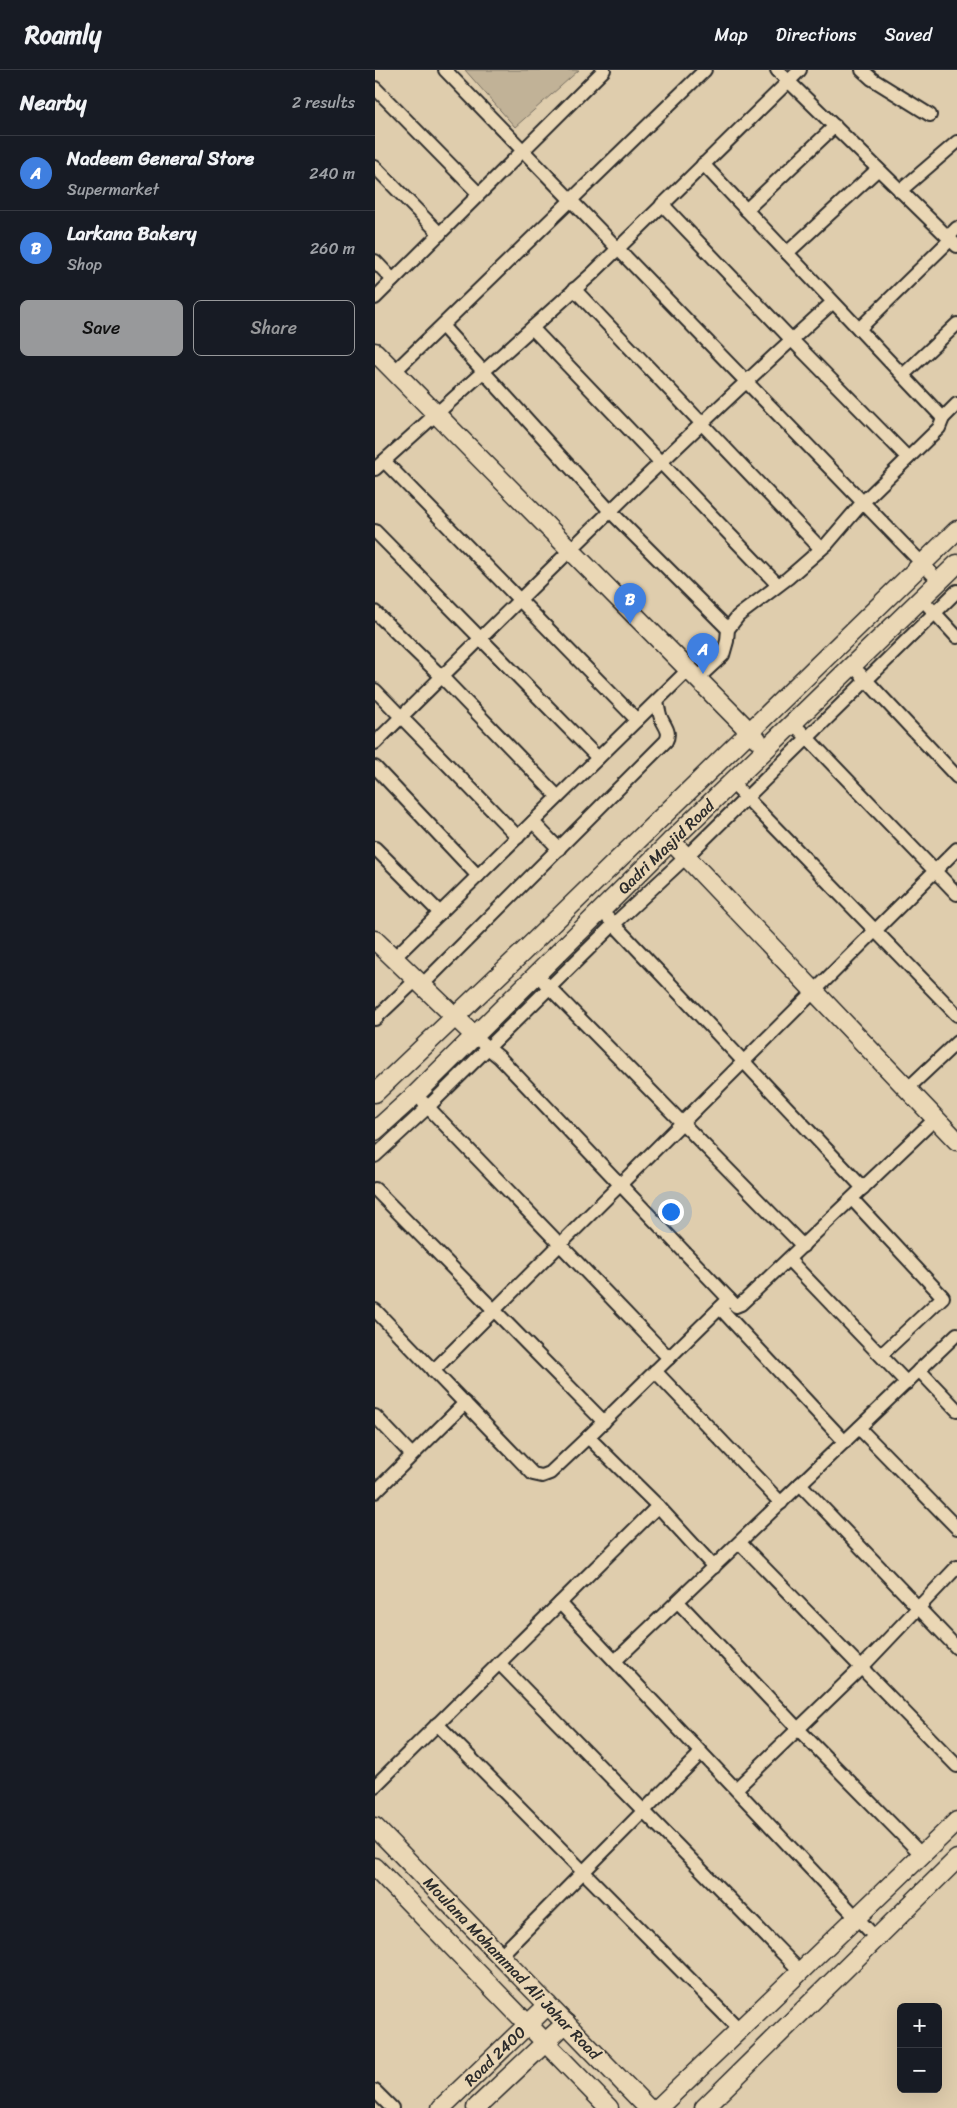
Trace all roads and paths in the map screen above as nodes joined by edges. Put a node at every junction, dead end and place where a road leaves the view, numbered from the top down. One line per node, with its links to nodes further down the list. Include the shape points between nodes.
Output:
1 (445, 70): 12 (street)
2 (604, 70): 12 (street)
3 (705, 70): 18 (street)
4 (777, 70): 7 (street)
5 (800, 70): 7 (street)
6 (862, 70): 9 (street)
7 (788, 81): 10 (street); 13 (street)
8 (375, 88): 17 (street)
9 (931, 116)
10 (835, 126): 15 (street); 20 (street)
11 (957, 142): 16 (street)
12 (523, 150): 17 (street); 18 (street)
13 (703, 164): 19 (street); 20 (street)
14 (375, 166): 21 (street)
15 (879, 169): 16 (street); 24 (street)
16 (900, 190): 22 (street)
17 (479, 194): 21 (street)
18 (572, 201): 23 (street); 31 (street)
19 (662, 204): 23 (street); 34 (street)
20 (746, 210): 24 (street)
21 (440, 234): 26 (street)
22 (953, 238): 33 (street)
23 (617, 248): 27 (street); 39 (street)
24 (787, 253): 29 (street)
25 (375, 261): 26 (street)
26 (393, 280): 28 (street)
27 (574, 289): 32 (street); 43 (street)
28 (375, 298)
29 (833, 302): 33 (street); 34 (street)
30 (957, 324): 38 (street)
31 (443, 327): 36 (street); 37 (street)
32 (532, 328): 37 (street); 45 (street)
33 (859, 329): 38 (street)
34 (791, 340): 39 (street); 44 (street)
35 (375, 352): 36 (street)
36 (394, 372): 41 (street)
37 (482, 372): 41 (street); 48 (street)
38 (903, 375): 42 (street)
39 (745, 381): 43 (street); 47 (street)
40 (957, 404): 42 (street)
41 (436, 414): 46 (street); 52 (street)
42 (943, 418): 44 (street, via 939,428)
43 (701, 423): 45 (street); 51 (street)
44 (908, 458): 47 (street)
45 (661, 462): 48 (street); 56 (street)
46 (379, 465): 59 (street)
47 (863, 502): 51 (street); 53 (street)
48 (610, 511): 52 (street); 62 (street)
49 (957, 530): 53 (street, Qadri Masjid Road)
50 (375, 531): 64 (street)
51 (821, 549): 56 (street)
52 (570, 550): 59 (street); 66 (street)
53 (922, 564): 55 (street); 74 (street, Qadri Masjid Road)
54 (957, 564): 55 (street, Qadri Masjid Road)
55 (939, 581): 58 (street, Qadri Masjid Road)
56 (778, 586): 62 (street, via 738,616)
57 (957, 591): 61 (street)
58 (921, 598): 61 (street); 65 (street, Qadri Masjid Road)
59 (520, 599): 64 (street); 72 (street)
60 (375, 612): 67 (street)
61 (934, 613): 63 (street); 68 (street)
62 (727, 629): 66 (street, via 725,651)
63 (957, 637)
64 (480, 639): 67 (street); 78 (street)
65 (853, 665): 68 (street); 73 (street, Qadri Masjid Road)
66 (693, 675): 70 (street); 74 (street)
67 (441, 677): 71 (street); 83 (street)
68 (865, 679): 75 (street); 80 (street)
69 (375, 690): 71 (street)
70 (657, 701): 72 (street); 88 (street, via 669,736 666,742)
71 (401, 716): 76 (street); 85 (street)
72 (637, 720): 78 (street)
73 (792, 722): 75 (street); 77 (street, Qadri Masjid Road)
74 (749, 731): 77 (street); 105 (street, Qadri Masjid Road)
75 (806, 737): 82 (street); 91 (street)
76 (375, 743)
77 (766, 748): 81 (street, Qadri Masjid Road)
78 (598, 758): 83 (street)
79 (375, 767): 92 (street)
80 (957, 777)
81 (733, 783): 82 (street); 86 (street, Qadri Masjid Road)
82 (746, 797): 90 (street); 97 (street)
83 (558, 798): 84 (street)
84 (533, 822): 85 (street); 88 (street)
85 (518, 836): 92 (street)
86 (671, 841): 90 (street); 94 (street, Qadri Masjid Road)
87 (375, 848): 95 (street)
88 (559, 848): 101 (street)
89 (957, 849): 91 (street)
90 (686, 857): 96 (street); 103 (street)
91 (935, 871): 93 (street); 97 (street)
92 (478, 876): 95 (street)
93 (957, 894)
94 (601, 910): 96 (street); 100 (street, Qadri Masjid Road)
95 (440, 913): 99 (street)
96 (614, 924): 102 (street); 109 (street)
97 (875, 930): 103 (street); 104 (street)
98 (375, 940): 99 (street)
99 (393, 959): 101 (street)
100 (537, 974): 102 (street); 107 (street, Qadri Masjid Road)
101 (418, 984): 105 (street); 106 (street)
102 (549, 987): 107 (street); 114 (street)
103 (813, 992): 109 (street); 110 (street)
104 (957, 1015)
105 (454, 1016): 107 (street); 111 (street, Qadri Masjid Road)
106 (375, 1019)
107 (481, 1042): 112 (street, Qadri Masjid Road); 118 (street)
108 (957, 1042): 110 (street)
109 (743, 1061): 114 (street); 119 (street)
110 (907, 1089): 113 (street)
111 (375, 1093)
112 (422, 1100): 115 (street, Qadri Masjid Road); 117 (street); 122 (street)
113 (935, 1119): 116 (street); 119 (street)
114 (682, 1122): 118 (street); 123 (street)
115 (375, 1131)
116 (957, 1142)
117 (375, 1156)
118 (621, 1183): 122 (street); 125 (street)
119 (863, 1188): 121 (street)
120 (375, 1189): 127 (street)
121 (852, 1200): 123 (street); 129 (street, via 943,1297)
122 (560, 1244): 127 (street); 130 (street)
123 (803, 1246): 124 (street)
124 (789, 1260): 125 (street, via 741,1304); 129 (street)
125 (725, 1303): 130 (street); 141 (street)
126 (375, 1310): 132 (street)
127 (494, 1310): 132 (street); 138 (street)
128 (957, 1334): 131 (street)
129 (881, 1355): 134 (street)
130 (669, 1358): 133 (street)
131 (919, 1370): 134 (street); 136 (street)
132 (433, 1371): 135 (street)
133 (655, 1372): 138 (street); 145 (street)
134 (907, 1382): 139 (street)
135 (465, 1403): 140 (street, via 533,1474 550,1473); 142 (street)
136 (957, 1410)
137 (375, 1416): 142 (street)
138 (604, 1422): 140 (street)
139 (859, 1428): 141 (street); 147 (street)
140 (588, 1437): 146 (street)
141 (845, 1442): 143 (street)
142 (412, 1455): 144 (street)
143 (800, 1484): 145 (street); 153 (street)
144 (375, 1492)
145 (781, 1503): 148 (street)
146 (658, 1506): 149 (street); 152 (street)
147 (957, 1528)
148 (740, 1543): 149 (street); 157 (street)
149 (714, 1567): 151 (street)
150 (957, 1567): 153 (street)
151 (677, 1602): 155 (street); 159 (street)
152 (560, 1603): 155 (street); 156 (street)
153 (919, 1609): 154 (street); 157 (street)
154 (957, 1648)
155 (615, 1661): 160 (street)
156 (499, 1663): 158 (street); 164 (street)
157 (862, 1667): 159 (street); 161 (street)
158 (437, 1724): 162 (street); 170 (street)
159 (798, 1729): 163 (street); 167 (street)
160 (701, 1753): 163 (street); 164 (street)
161 (957, 1766)
162 (375, 1786)
163 (735, 1789): 171 (street)
164 (643, 1811): 170 (street); 174 (street)
165 (957, 1821): 167 (street)
166 (375, 1827): 173 (street, Moulana Mohammad Ali Johar Road)
167 (922, 1855): 171 (street)
168 (957, 1858): 172 (street)
169 (375, 1867): 177 (street, Moulana Mohammad Ali Johar Road)
170 (583, 1872): 173 (street); 178 (street)
171 (858, 1918): 172 (street); 174 (street)
172 (876, 1938): 187 (street)
173 (500, 1956): 175 (street, Moulana Mohammad Ali Johar Road)
174 (801, 1972): 178 (street)
175 (548, 2005): 176 (street, Moulana Mohammad Ali Johar Road); 177 (street, Road 2400)
176 (566, 2023): 179 (street, Road 2400); 186 (street, Moulana Mohammad Ali Johar Road)
177 (528, 2024): 179 (street, Moulana Mohammad Ali Johar Road); 181 (street, Road 2400)
178 (740, 2030): 182 (street)
179 (545, 2042): 184 (street, Road 2400); 185 (street, Moulana Mohammad Ali Johar Road)
180 (375, 2091): 183 (street)
181 (450, 2105)
182 (666, 2106)
183 (392, 2108)
184 (476, 2108)
185 (609, 2108)
186 (648, 2108)
187 (705, 2108)

